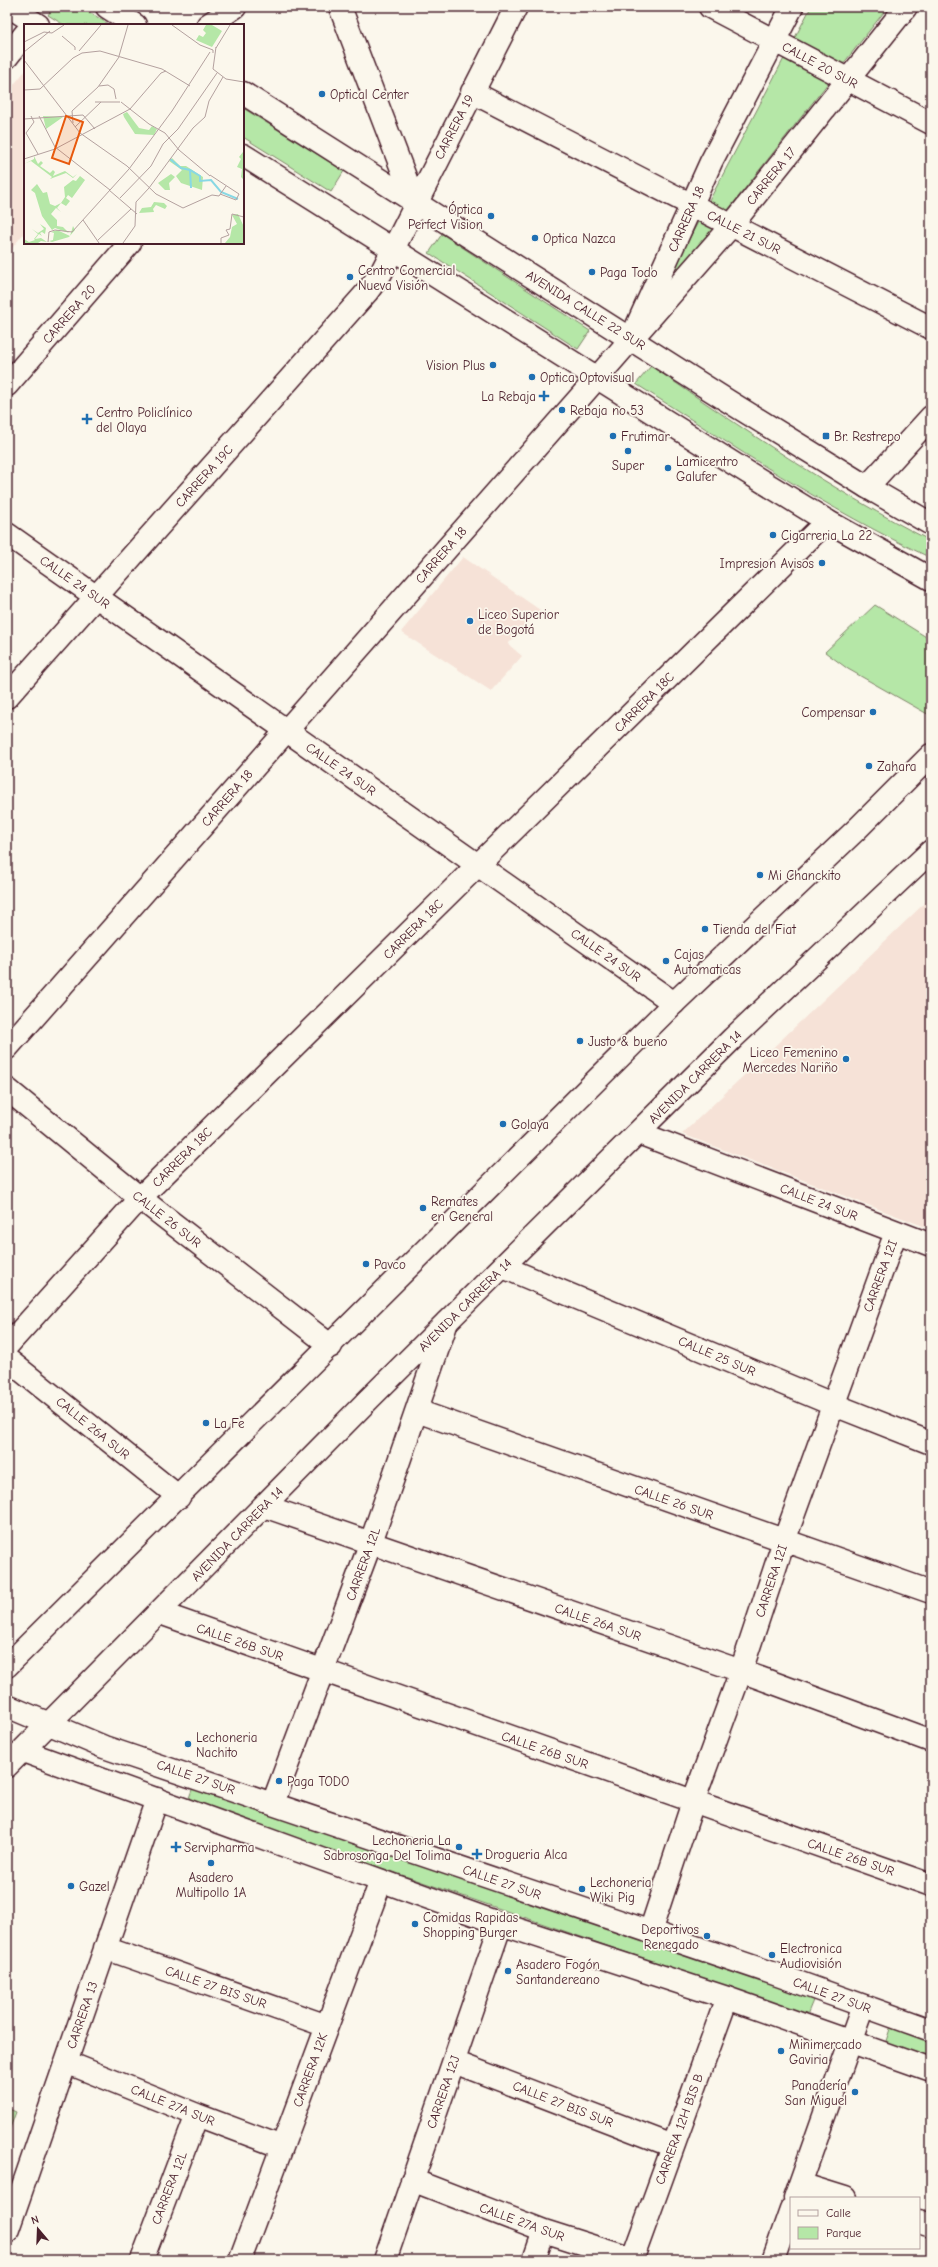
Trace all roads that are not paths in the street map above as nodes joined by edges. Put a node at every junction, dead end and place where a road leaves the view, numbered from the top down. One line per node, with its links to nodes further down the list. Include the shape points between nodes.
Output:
1 (10, 7): 9 (street)
2 (107, 7): 10 (street)
3 (235, 7): 11 (street)
4 (340, 7): 20 (street)
5 (516, 7): 16 (street, CARRERA 19)
6 (710, 7): 13 (street, CALLE 20 SUR)
7 (792, 7): 13 (street, CARRERA 18)
8 (906, 7): 15 (street, CARRERA 17)
9 (29, 24)
10 (133, 24)
11 (210, 24)
12 (24, 37): 14 (street)
13 (774, 41): 15 (street, CALLE 20 SUR); 21 (street, CARRERA 18, via 711,162)
14 (7, 57)
15 (848, 80): 18 (street, CALLE 20 SUR); 22 (street, CARRERA 17)
16 (472, 92): 20 (street, CARRERA 19); 21 (street, CALLE 21 SUR)
17 (244, 95): 20 (street, AVENIDA CALLE 22 SUR)
18 (931, 123)
19 (244, 156): 24 (street)
20 (415, 203): 24 (street, CARRERA 19); 26 (street, AVENIDA CALLE 22 SUR)
21 (692, 205): 22 (street, CALLE 21 SUR); 26 (street, CARRERA 18)
22 (731, 226): 25 (street, CALLE 21 SUR); 26 (street, CARRERA 17)
23 (129, 244): 28 (street, CARRERA 20)
24 (392, 248): 27 (street); 35 (street, CARRERA 19C, via 381,273 367,292)
25 (931, 328)
26 (631, 339): 27 (street, CARRERA 18); 30 (street, AVENIDA CALLE 22 SUR)
27 (597, 378): 31 (street); 37 (street, CARRERA 18)
28 (7, 385)
29 (931, 417): 30 (street)
30 (867, 487): 32 (street, AVENIDA CALLE 22 SUR)
31 (827, 521): 34 (street); 40 (street, CARRERA 18C)
32 (931, 524)
33 (7, 534): 35 (street, CALLE 24 SUR)
34 (931, 579)
35 (96, 597): 36 (street, CARRERA 19C); 37 (street, CALLE 24 SUR)
36 (7, 697)
37 (286, 731): 40 (street, CALLE 24 SUR); 42 (street, CARRERA 18)
38 (931, 755): 41 (street)
39 (931, 851): 44 (street, AVENIDA CARRERA 14, via 734,1038)
40 (478, 865): 41 (street, CALLE 24 SUR); 45 (street, CARRERA 18C)
41 (674, 1003): 51 (street)
42 (7, 1048)
43 (7, 1089): 45 (street, CALLE 26 SUR)
44 (639, 1133): 46 (street, CALLE 24 SUR); 48 (street, AVENIDA CARRERA 14)
45 (140, 1198): 50 (street, CARRERA 18C); 51 (street, CALLE 26 SUR)
46 (896, 1232): 47 (street, CALLE 24 SUR); 53 (street, CARRERA 12I)
47 (931, 1246)
48 (503, 1267): 49 (street, AVENIDA CARRERA 14); 53 (street, CALLE 25 SUR)
49 (447, 1322): 54 (street, CARRERA 12L); 57 (street, AVENIDA CARRERA 14)
50 (7, 1346)
51 (331, 1346): 56 (street)
52 (7, 1359): 56 (street, CALLE 26A SUR)
53 (832, 1404): 55 (street, CALLE 25 SUR); 58 (street, CARRERA 12I)
54 (417, 1411): 58 (street, CALLE 26 SUR); 59 (street, CARRERA 12L)
55 (931, 1443)
56 (180, 1497): 62 (street)
57 (264, 1506): 59 (street, CALLE 26A SUR); 61 (street, AVENIDA CARRERA 14)
58 (784, 1541): 60 (street, CALLE 26 SUR); 64 (street, CARRERA 12I)
59 (371, 1542): 63 (street, CARRERA 12L); 64 (street, CALLE 26A SUR)
60 (931, 1592)
61 (160, 1613): 63 (street, CALLE 26B SUR); 66 (street, AVENIDA CARRERA 14)
62 (7, 1666)
63 (323, 1671): 71 (street, CALLE 26B SUR); 72 (street, CARRERA 12L)
64 (741, 1672): 67 (street, CALLE 26A SUR); 71 (street, CARRERA 12I)
65 (7, 1706): 66 (street, CALLE 27 SUR)
66 (49, 1725): 68 (street, AVENIDA CARRERA 14); 72 (street, CALLE 27 SUR, via 104,1747)
67 (931, 1741)
68 (23, 1751): 69 (street, AVENIDA CARRERA 14); 70 (street)
69 (7, 1766)
70 (157, 1799): 73 (street); 77 (street, CARRERA 13)
71 (693, 1802): 74 (street, CALLE 26B SUR); 76 (street, CARRERA 12I)
72 (273, 1803): 76 (street, CALLE 27 SUR)
73 (381, 1881): 75 (street); 80 (street, CARRERA 12K)
74 (931, 1884)
75 (501, 1924): 78 (street); 84 (street, CARRERA 12J)
76 (650, 1932): 79 (street, CALLE 27 SUR)
77 (105, 1948): 80 (street, CALLE 27 BIS SUR); 83 (street, CARRERA 13)
78 (727, 1998): 82 (street); 87 (street, CARRERA 12H BIS B)
79 (863, 2006): 81 (street, CALLE 27 SUR); 82 (street)
80 (327, 2026): 88 (street, CARRERA 12K)
81 (931, 2030)
82 (850, 2042): 85 (street); 90 (street)
83 (66, 2062): 86 (street, CALLE 27A SUR); 96 (street, CARRERA 13)
84 (454, 2062): 87 (street, CALLE 27 BIS SUR); 89 (street, CARRERA 12J)
85 (931, 2070)
86 (196, 2116): 88 (street, CALLE 27A SUR); 97 (street, CARRERA 12L)
87 (673, 2146): 101 (street, CARRERA 12H BIS B)
88 (282, 2147): 98 (street, CARRERA 12K)
89 (412, 2180): 95 (street, CALLE 27A SUR); 99 (street, CARRERA 12J)
90 (798, 2191): 91 (street)
91 (838, 2197)
92 (790, 2212): 102 (street)
93 (920, 2222): 94 (street)
94 (931, 2226)
95 (544, 2231): 100 (street); 101 (street, CALLE 27A SUR)
96 (7, 2232)
97 (142, 2260)
98 (240, 2260)
99 (385, 2260)
100 (534, 2260)
101 (632, 2260)
102 (773, 2260)

